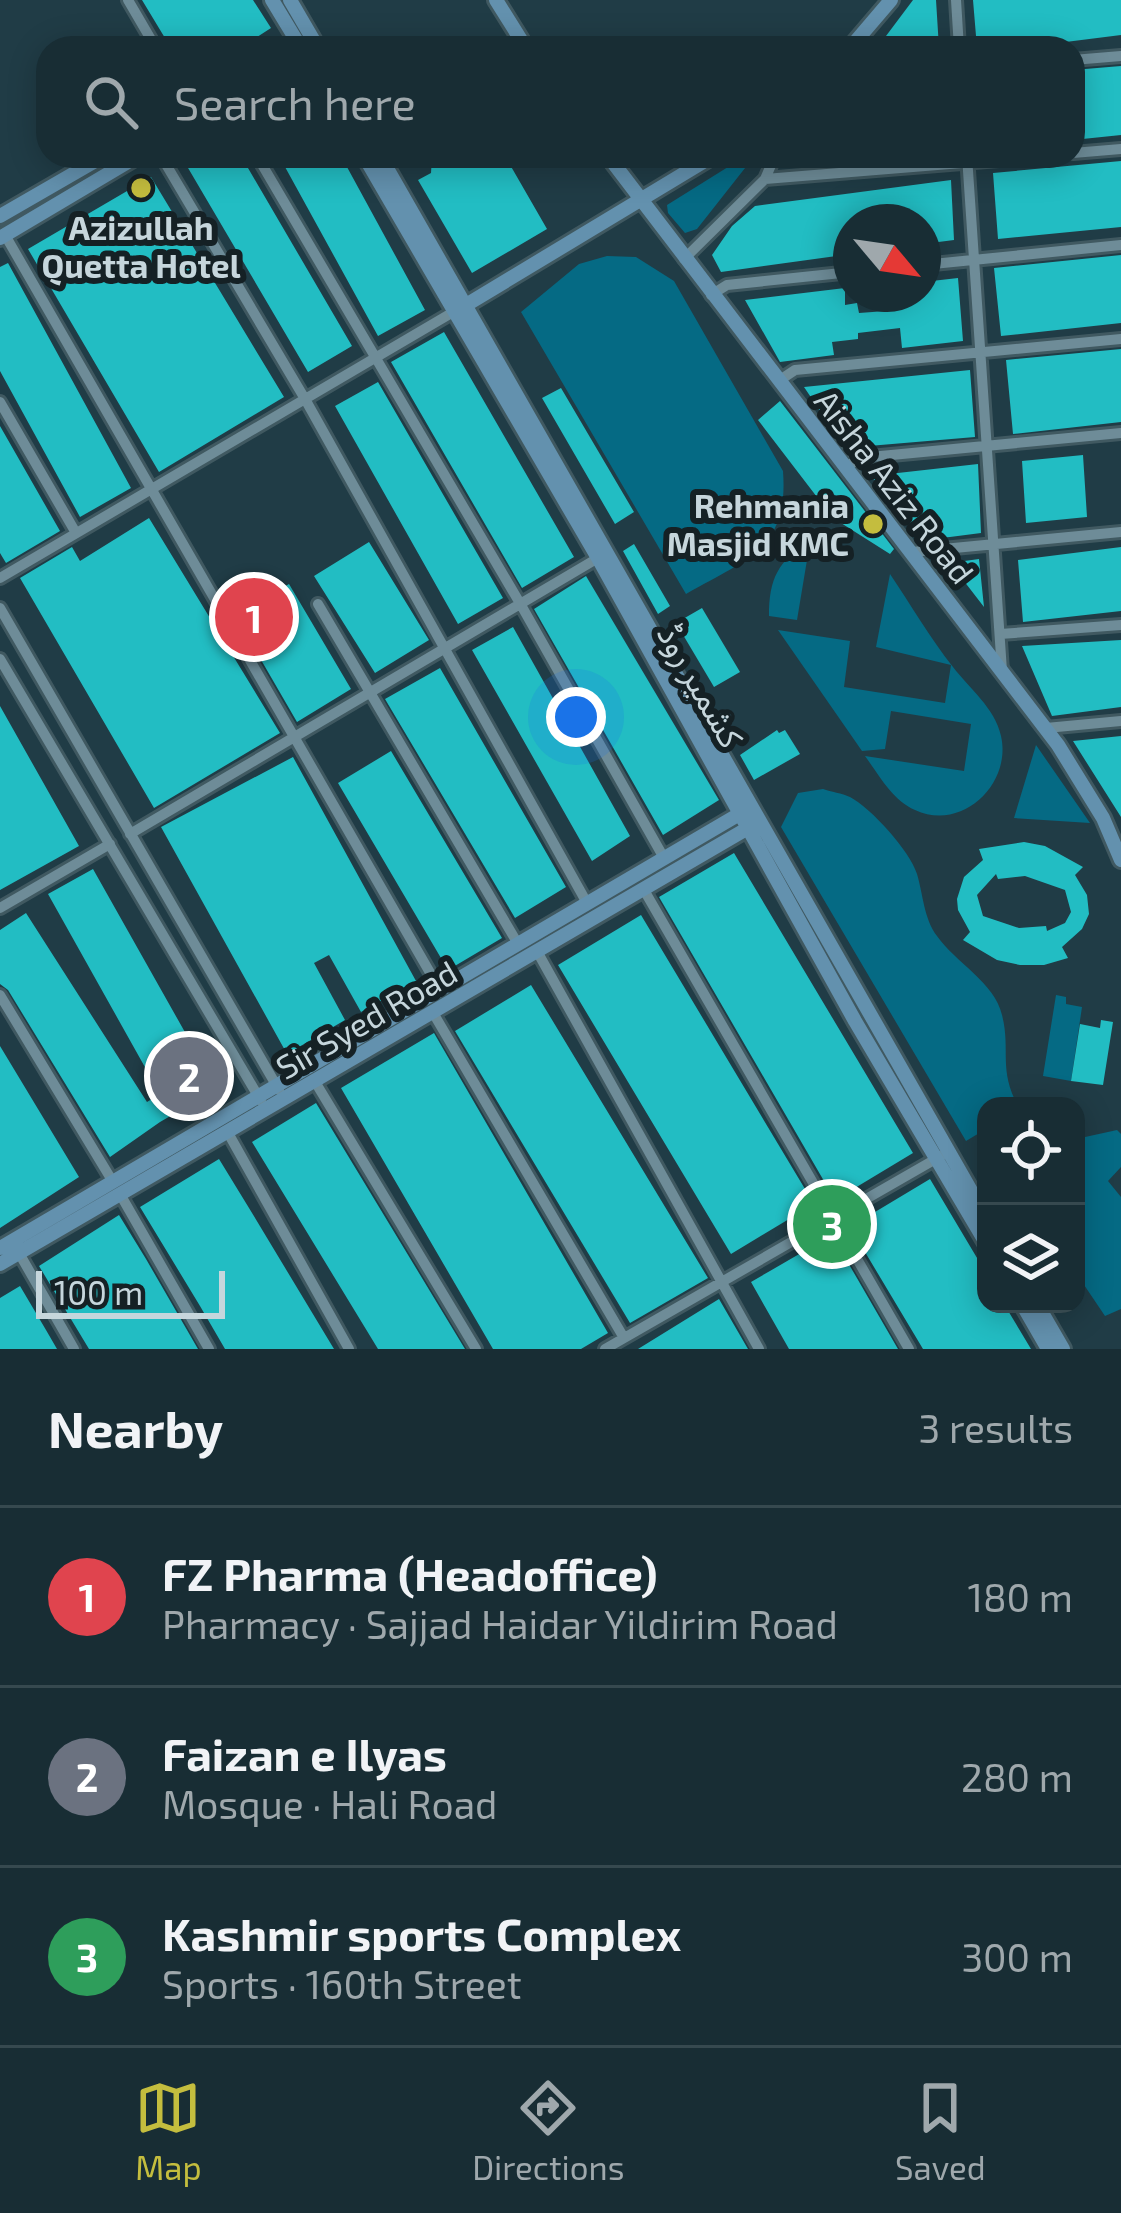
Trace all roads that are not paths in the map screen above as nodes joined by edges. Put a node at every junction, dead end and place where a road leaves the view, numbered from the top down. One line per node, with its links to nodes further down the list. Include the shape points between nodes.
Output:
1 (128, 0): 7 (street)
2 (272, 0): 8 (main road)
3 (290, 0): 9 (main road)
4 (496, 0): 10 (main road)
5 (891, 0): 11 (main road)
6 (956, 0): 12 (street)
7 (149, 36)
8 (297, 36)
9 (301, 36)
10 (518, 36)
11 (860, 36)
12 (958, 36)
13 (1121, 56): 14 (street)
14 (1085, 59)
15 (1121, 148): 16 (street)
16 (1085, 152)
17 (83, 168): 30 (main road)
18 (118, 168): 31 (main road)
19 (168, 168): 43 (street)
20 (264, 168): 41 (street)
21 (372, 168): 38 (main road, کشمیر روڈ)
22 (386, 168): 38 (main road, کشمیر روڈ)
23 (617, 168): 29 (main road, Aisha Aziz Road)
24 (692, 168): 29 (main road)
25 (770, 168): 28 (street)
26 (883, 168): 28 (street)
27 (969, 168): 34 (street)
28 (765, 179): 33 (street)
29 (640, 198): 33 (main road, Aisha Aziz Road); 38 (main road)
30 (0, 216)
31 (3, 236): 48 (street)
32 (1121, 244): 34 (street)
33 (684, 259): 37 (main road, Aisha Aziz Road)
34 (975, 259): 35 (street); 40 (street)
35 (941, 263)
36 (833, 274): 37 (street, via 727,285)
37 (711, 295): 42 (main road, Aisha Aziz Road)
38 (460, 308): 41 (street); 53 (main road, کشمیر روڈ); 67 (main road, کشمیر روڈ)
39 (1121, 339): 40 (street)
40 (982, 353): 42 (street, via 794,370); 46 (street)
41 (374, 359): 43 (street); 56 (street)
42 (780, 380): 47 (main road, Aisha Aziz Road)
43 (304, 400): 48 (street); 60 (street)
44 (0, 402): 50 (street)
45 (1121, 433): 46 (street)
46 (988, 446): 47 (street, via 860,458); 51 (street)
47 (846, 467): 52 (main road, Aisha Aziz Road)
48 (152, 489): 50 (street); 66 (street)
49 (1121, 532): 51 (street)
50 (76, 533): 54 (street)
51 (995, 545): 52 (street); 59 (street)
52 (912, 553): 62 (main road, Aisha Aziz Road)
53 (598, 558): 56 (street); 67 (main road, کشمیر روڈ)
54 (0, 578)
55 (318, 604): 63 (street)
56 (521, 604): 60 (street); 75 (street)
57 (0, 608): 70 (street)
58 (1121, 625): 59 (street)
59 (1000, 634): 62 (street)
60 (443, 650): 63 (street); 79 (street)
61 (0, 659): 72 (street)
62 (1002, 670): 65 (main road, Aisha Aziz Road)
63 (370, 693): 66 (street); 81 (street)
64 (1121, 721): 65 (street)
65 (1046, 728): 69 (main road, Aisha Aziz Road)
66 (295, 739): 73 (street); 84 (street)
67 (747, 809): 71 (main road, کشمیر روڈ); 75 (main road, Sir Syed Road)
68 (1121, 817): 69 (street)
69 (1103, 818): 76 (main road, Aisha Aziz Road)
70 (123, 821): 72 (street); 73 (street)
71 (755, 824): 77 (main road, Sir Syed Road); 91 (main road, کشمیر روڈ, via 855,1021)
72 (103, 832): 74 (street)
73 (132, 837): 74 (street); 88 (street)
74 (113, 848): 80 (street); 89 (street)
75 (664, 858): 78 (main road, Sir Syed Road)
76 (1121, 860)
77 (644, 890): 78 (main road, Sir Syed Road); 95 (street)
78 (619, 895): 79 (main road, Sir Syed Road); 82 (main road, Sir Syed Road)
79 (587, 904): 81 (main road, Sir Syed Road)
80 (0, 908)
81 (518, 944): 83 (main road, Sir Syed Road)
82 (538, 953): 83 (main road, Sir Syed Road); 100 (street)
83 (470, 981): 84 (main road, Sir Syed Road); 86 (main road, Sir Syed Road)
84 (440, 990): 88 (main road, Sir Syed Road)
85 (0, 995): 92 (street)
86 (432, 1011): 87 (main road, Sir Syed Road); 103 (street)
87 (314, 1081): 88 (main road, Sir Syed Road); 107 (street)
88 (280, 1092): 89 (main road, Sir Syed Road)
89 (262, 1102): 90 (main road, Sir Syed Road); 92 (main road, Sir Syed Road)
90 (227, 1132): 92 (main road, Sir Syed Road); 106 (street)
91 (942, 1155): 93 (main road, کشمیر روڈ); 95 (street); 96 (main road, کشمیر روڈ)
92 (116, 1188): 94 (main road, Sir Syed Road); 105 (street)
93 (978, 1205)
94 (85, 1206): 97 (main road, Sir Syed Road); 98 (main road, Sir Syed Road)
95 (834, 1217): 100 (street); 110 (street)
96 (977, 1225)
97 (0, 1248)
98 (19, 1253): 99 (main road, Sir Syed Road); 104 (street)
99 (0, 1264)
100 (719, 1282): 103 (street); 109 (street)
101 (1027, 1313): 111 (main road)
102 (1041, 1313): 112 (main road)
103 (624, 1338): 108 (street)
104 (74, 1349)
105 (208, 1349)
106 (349, 1349)
107 (476, 1349)
108 (605, 1349)
109 (759, 1349)
110 (909, 1349)
111 (1048, 1349)
112 (1063, 1349)

